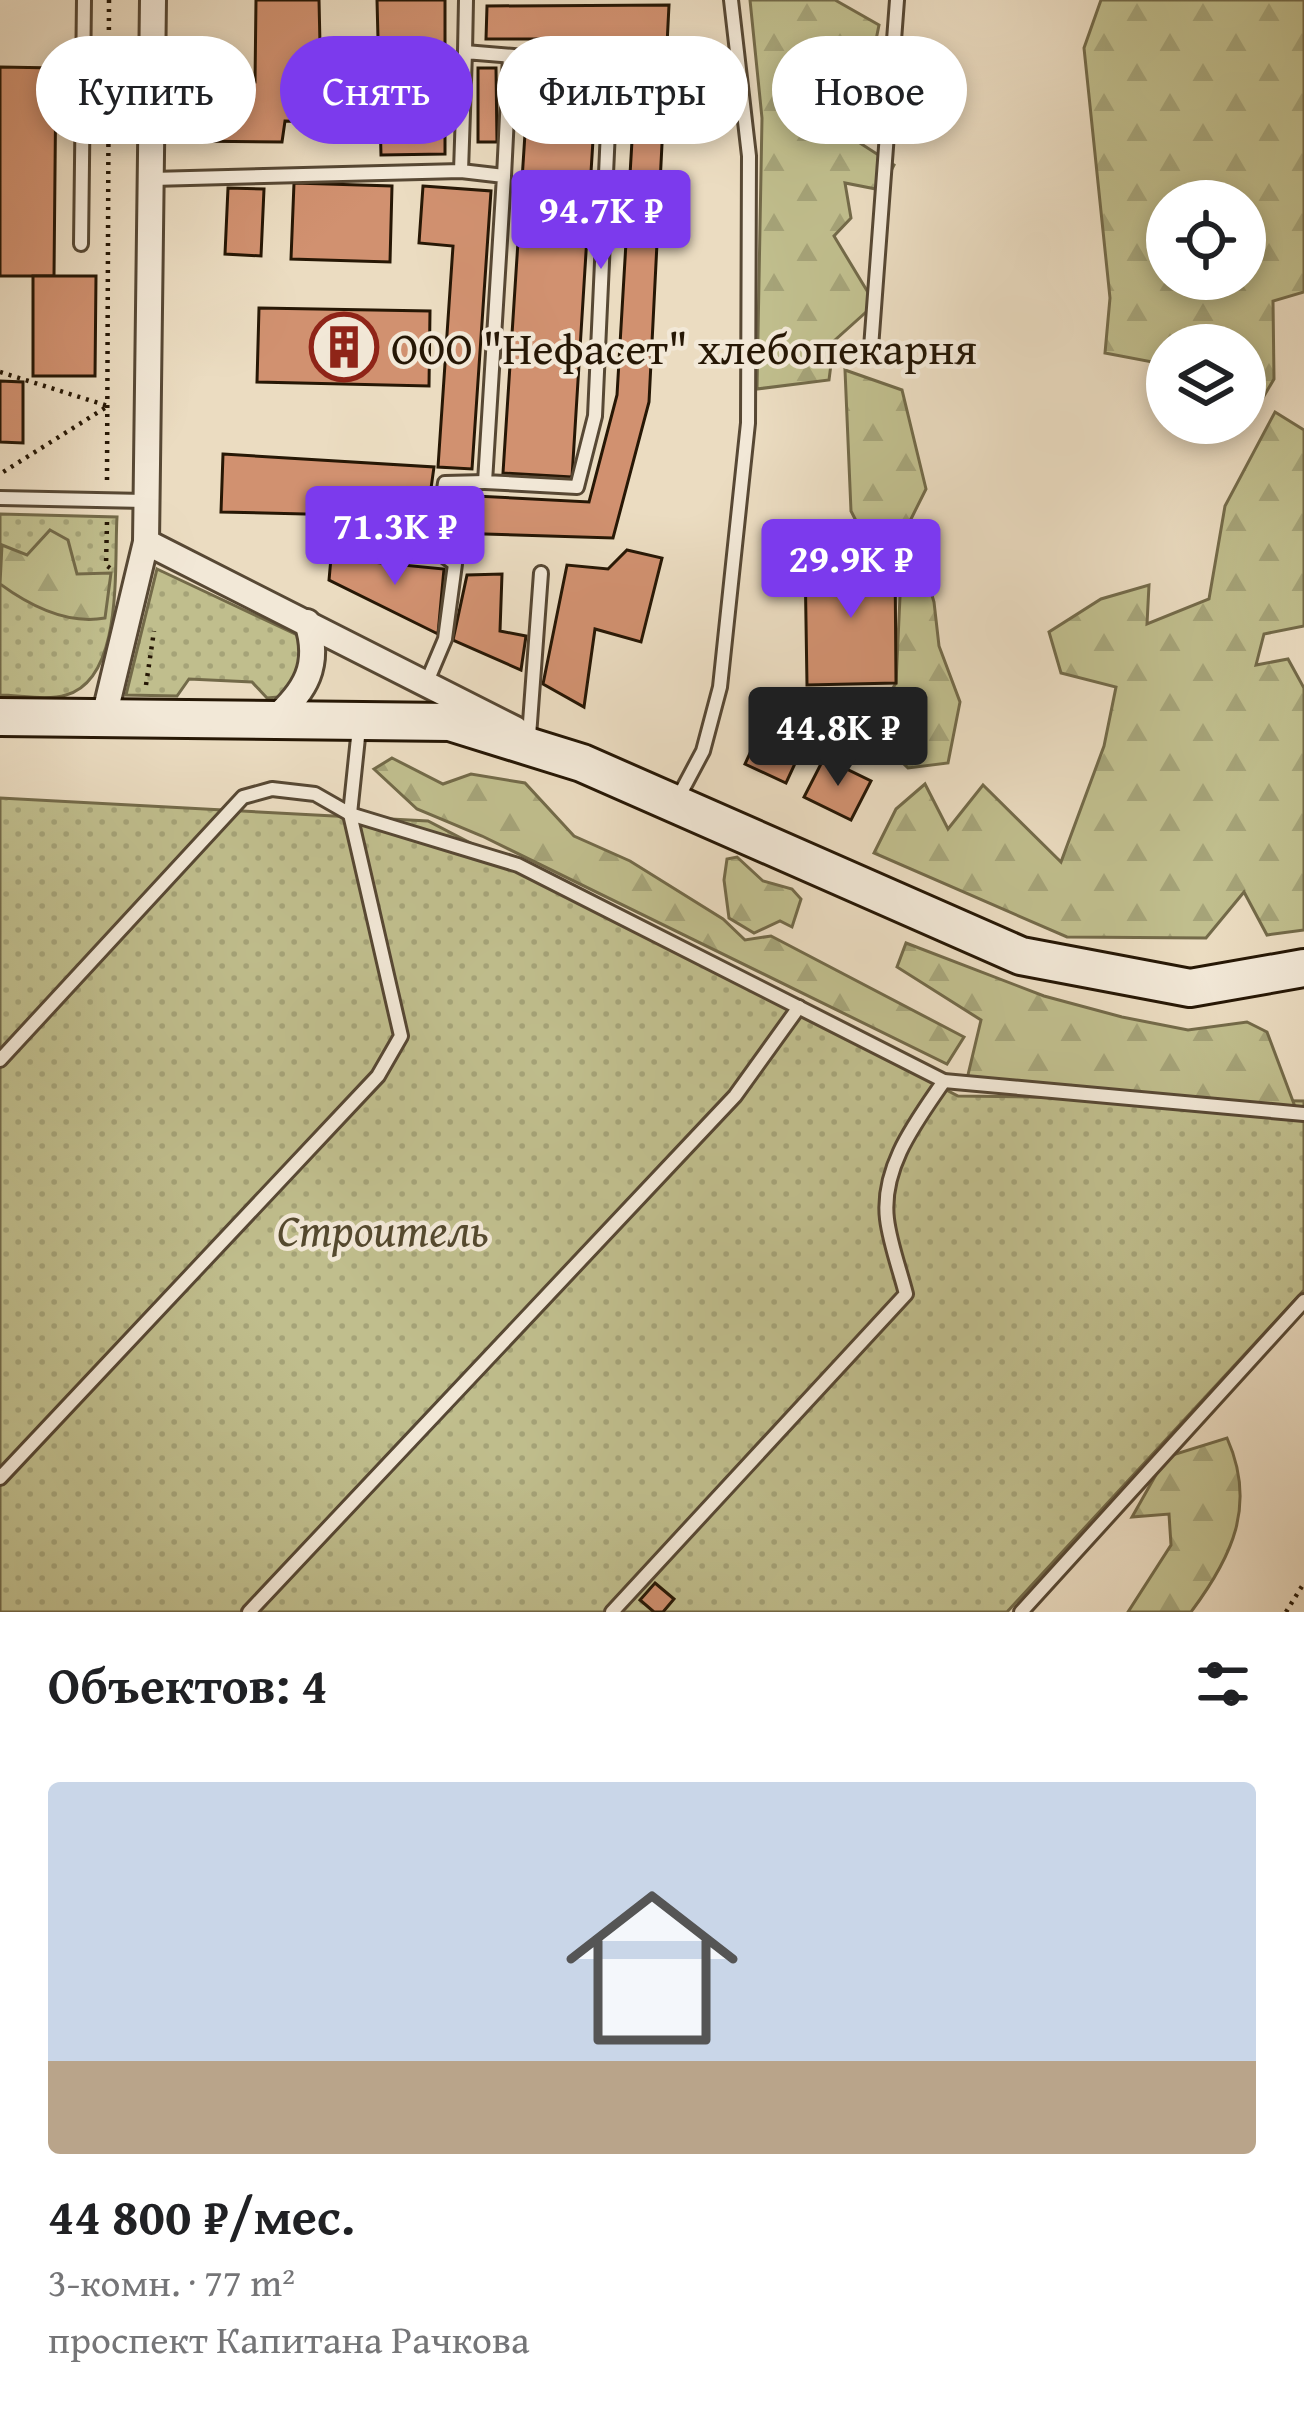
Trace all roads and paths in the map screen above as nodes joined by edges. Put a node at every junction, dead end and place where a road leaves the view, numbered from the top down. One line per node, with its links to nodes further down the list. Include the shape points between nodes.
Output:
1 (84, 0): 14 (lane)
2 (109, 0): 17 (path)
3 (153, 0): 13 (street)
4 (466, 0): 7 (lane)
5 (731, 0): 38 (lane, via 748,156 748,424 720,687 703,751)
6 (897, 0): 15 (lane)
7 (465, 36)
8 (462, 144): 11 (lane)
9 (506, 144): 12 (lane)
10 (607, 144): 19 (lane, via 595,416 577,487)
11 (461, 171): 12 (lane); 13 (lane)
12 (504, 176): 19 (lane)
13 (150, 179): 22 (street)
14 (81, 244)
15 (871, 348)
16 (0, 372): 17 (path)
17 (108, 406): 18 (path); 21 (path)
18 (0, 474)
19 (485, 482): 25 (lane, via 445,483)
20 (0, 498): 21 (lane)
21 (107, 500): 22 (lane); 27 (path, via 106,565)
22 (147, 501): 23 (street)
23 (146, 542): 27 (street); 28 (street)
24 (338, 544): 25 (lane)
25 (435, 549): 30 (lane, via 455,564 445,639)
26 (541, 573): 36 (lane)
27 (136, 581): 32 (street)
28 (307, 622): 30 (street); 34 (street, via 309,681)
29 (154, 631): 33 (path, via 145,690)
30 (426, 684): 36 (street)
31 (0, 717): 32 (street)
32 (104, 717): 33 (street)
33 (178, 718): 34 (street)
34 (273, 719): 35 (street)
35 (359, 721): 37 (street, via 450,722); 39 (lane)
36 (529, 736): 37 (street)
37 (564, 758): 38 (street)
38 (675, 804): 40 (street, via 1021,956 1190,988)
39 (350, 814): 41 (lane, via 518,865); 42 (lane, via 314,794 272,789 243,797); 46 (lane, via 401,1036 378,1076)
40 (1304, 968)
41 (799, 1007): 43 (lane); 48 (lane, via 735,1096)
42 (0, 1060)
43 (944, 1081): 44 (lane); 49 (lane, via 892,1170 886,1217 906,1294)
44 (1304, 1114)
45 (1304, 1301): 50 (lane)
46 (0, 1478)
47 (1304, 1582): 51 (path)
48 (249, 1612)
49 (612, 1612)
50 (1021, 1612)
51 (1286, 1612)

